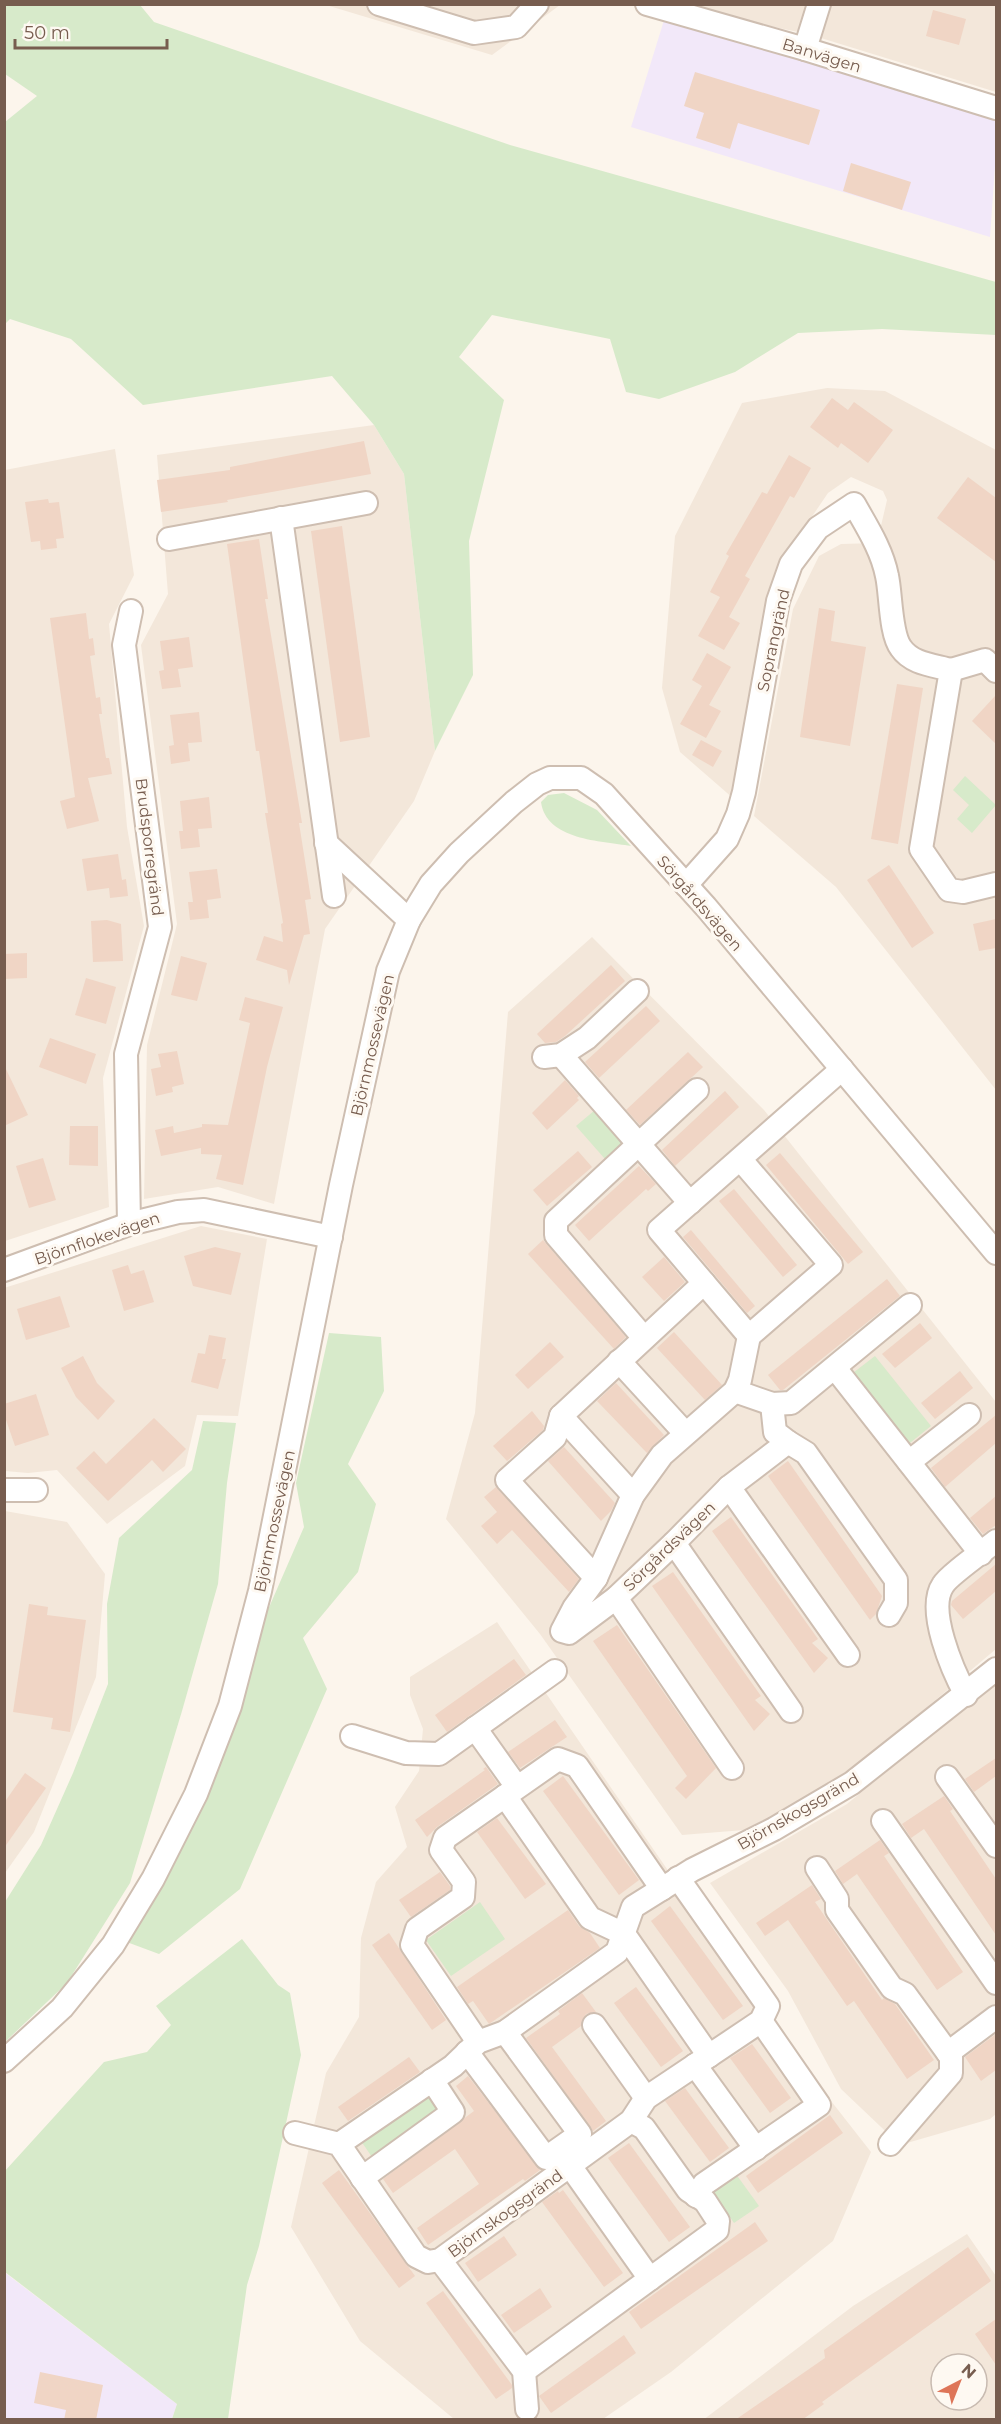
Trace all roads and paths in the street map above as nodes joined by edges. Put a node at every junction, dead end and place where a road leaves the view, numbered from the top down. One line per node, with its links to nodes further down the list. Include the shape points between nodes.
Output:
1 (379, 4): 2 (street, via 474,33 516,27)
2 (537, 4)
3 (647, 4): 5 (street, Banvägen)
4 (819, 4): 5 (street)
5 (805, 49): 6 (street, Banvägen)
6 (996, 108)
7 (366, 502): 8 (street)
8 (280, 518): 9 (street); 14 (street)
9 (169, 538)
10 (131, 611): 25 (street, Brudsporregränd, via 124,645 160,927 126,1054)
11 (951, 670): 12 (street, via 985,660); 15 (street, via 921,849 949,890 963,892); 16 (street, Soprangränd, via 914,660 900,647 881,556 854,504 818,528 791,564 778,601 738,814 727,839)
12 (996, 671)
13 (537, 784): 16 (street, Sörgårdsvägen, via 562,777 581,778 592,785); 18 (street, Björnmossevägen, via 459,853 431,884)
14 (326, 843): 17 (street); 18 (street)
15 (996, 884)
16 (686, 885): 20 (street, Sörgårdsvägen)
17 (334, 896)
18 (409, 920): 26 (street, Björnmossevägen, via 388,971)
19 (637, 991): 22 (street, via 587,1038 553,1056)
20 (842, 1069): 23 (street); 27 (street, Sörgårdsvägen)
21 (697, 1090): 22 (street)
22 (639, 1144): 24 (street); 32 (street, via 556,1221 556,1235)
23 (741, 1160): 24 (street); 31 (street, via 831,1265)
24 (690, 1203): 29 (street, via 659,1230)
25 (129, 1224): 26 (street, Björnflokevägen, via 204,1210); 28 (street, Björnflokevägen)
26 (331, 1237): 73 (street, Björnmossevägen, via 260,1591 230,1706 196,1794 153,1879 112,1945 62,2008)
27 (996, 1252)
28 (4, 1270)
29 (704, 1283): 31 (street); 32 (street, Sörgårdsvägen)
30 (910, 1305): 34 (street)
31 (749, 1336): 35 (street)
32 (644, 1338): 33 (street, Sörgårdsvägen)
33 (619, 1361): 38 (street, Sörgårdsvägen); 39 (street)
34 (835, 1368): 36 (street, via 792,1403); 41 (street)
35 (735, 1392): 36 (street); 39 (street, Sörgårdsvägen)
36 (772, 1404): 40 (street, via 775,1432)
37 (969, 1415): 41 (street)
38 (561, 1416): 45 (street); 48 (street, Sörgårdsvägen, via 555,1437 507,1480)
39 (685, 1433): 45 (street, Sörgårdsvägen, via 662,1455)
40 (788, 1442): 42 (street, Sörgårdsvägen); 50 (street, via 806,1454 896,1580 897,1603)
41 (909, 1462): 47 (street)
42 (729, 1487): 46 (street, Sörgårdsvägen); 51 (street)
43 (4, 1490): 44 (street)
44 (36, 1490)
45 (633, 1495): 48 (street, Sörgårdsvägen)
46 (674, 1543): 49 (street, Sörgårdsvägen); 55 (street)
47 (989, 1547): 54 (street, via 943,1585 939,1596 938,1621 951,1668)
48 (596, 1578): 49 (street, Sörgårdsvägen, via 562,1631 570,1633)
49 (616, 1598): 58 (street)
50 (889, 1616)
51 (848, 1655)
52 (996, 1669): 54 (street, Björnskogsgränd)
53 (555, 1671): 56 (street)
54 (966, 1695): 64 (street, Björnskogsgränd, via 852,1783)
55 (791, 1711)
56 (475, 1728): 57 (street, via 439,1754 406,1753); 60 (street)
57 (352, 1736)
58 (732, 1768)
59 (947, 1777): 62 (street)
60 (511, 1791): 64 (street, Björnskogsgränd, via 558,1759 577,1766); 65 (street, via 590,1918); 71 (street, Björnskogsgränd, via 445,1838 441,1850 464,1882 463,1897 417,1929 412,1945)
61 (883, 1821): 66 (street)
62 (996, 1846)
63 (817, 1868): 72 (street, via 837,1899 837,1910 892,1988 905,1994)
64 (670, 1883): 65 (street, Björnskogsgränd, via 633,1907); 68 (street, Björnskogsgränd, via 768,2006)
65 (624, 1934): 70 (street, Björnskogsgränd, via 617,1952); 74 (street)
66 (996, 1983)
67 (996, 2017): 72 (street)
68 (761, 2021): 74 (street, Björnskogsgränd); 81 (street, via 827,2099)
69 (594, 2025): 76 (street)
70 (506, 2032): 71 (street, Björnskogsgränd); 82 (street, Björnskogsgränd, via 580,2134)
71 (472, 2047): 75 (street, Björnskogsgränd); 82 (street, Björnskogsgränd, via 546,2158)
72 (948, 2053): 80 (street, via 951,2073)
73 (4, 2061)
74 (702, 2061): 76 (street, Björnskogsgränd); 81 (street)
75 (432, 2080): 79 (street, Björnskogsgränd); 83 (street, via 453,2112)
76 (646, 2098): 77 (street, Björnskogsgränd)
77 (631, 2121): 82 (street, Björnskogsgränd); 84 (street, via 644,2128)
78 (295, 2133): 79 (street)
79 (339, 2144): 83 (street, Björnskogsgränd)
80 (890, 2144)
81 (756, 2149): 84 (street, via 704,2184)
82 (564, 2157): 85 (street, Björnskogsgränd); 86 (street, Björnskogsgränd)
83 (362, 2178): 85 (street, Björnskogsgränd, via 416,2256 428,2262)
84 (696, 2196): 86 (street, via 705,2201 718,2221 717,2230)
85 (440, 2260): 87 (street, Björnskogsgränd)
86 (650, 2279): 87 (street)
87 (524, 2371): 88 (street)
88 (527, 2409)

